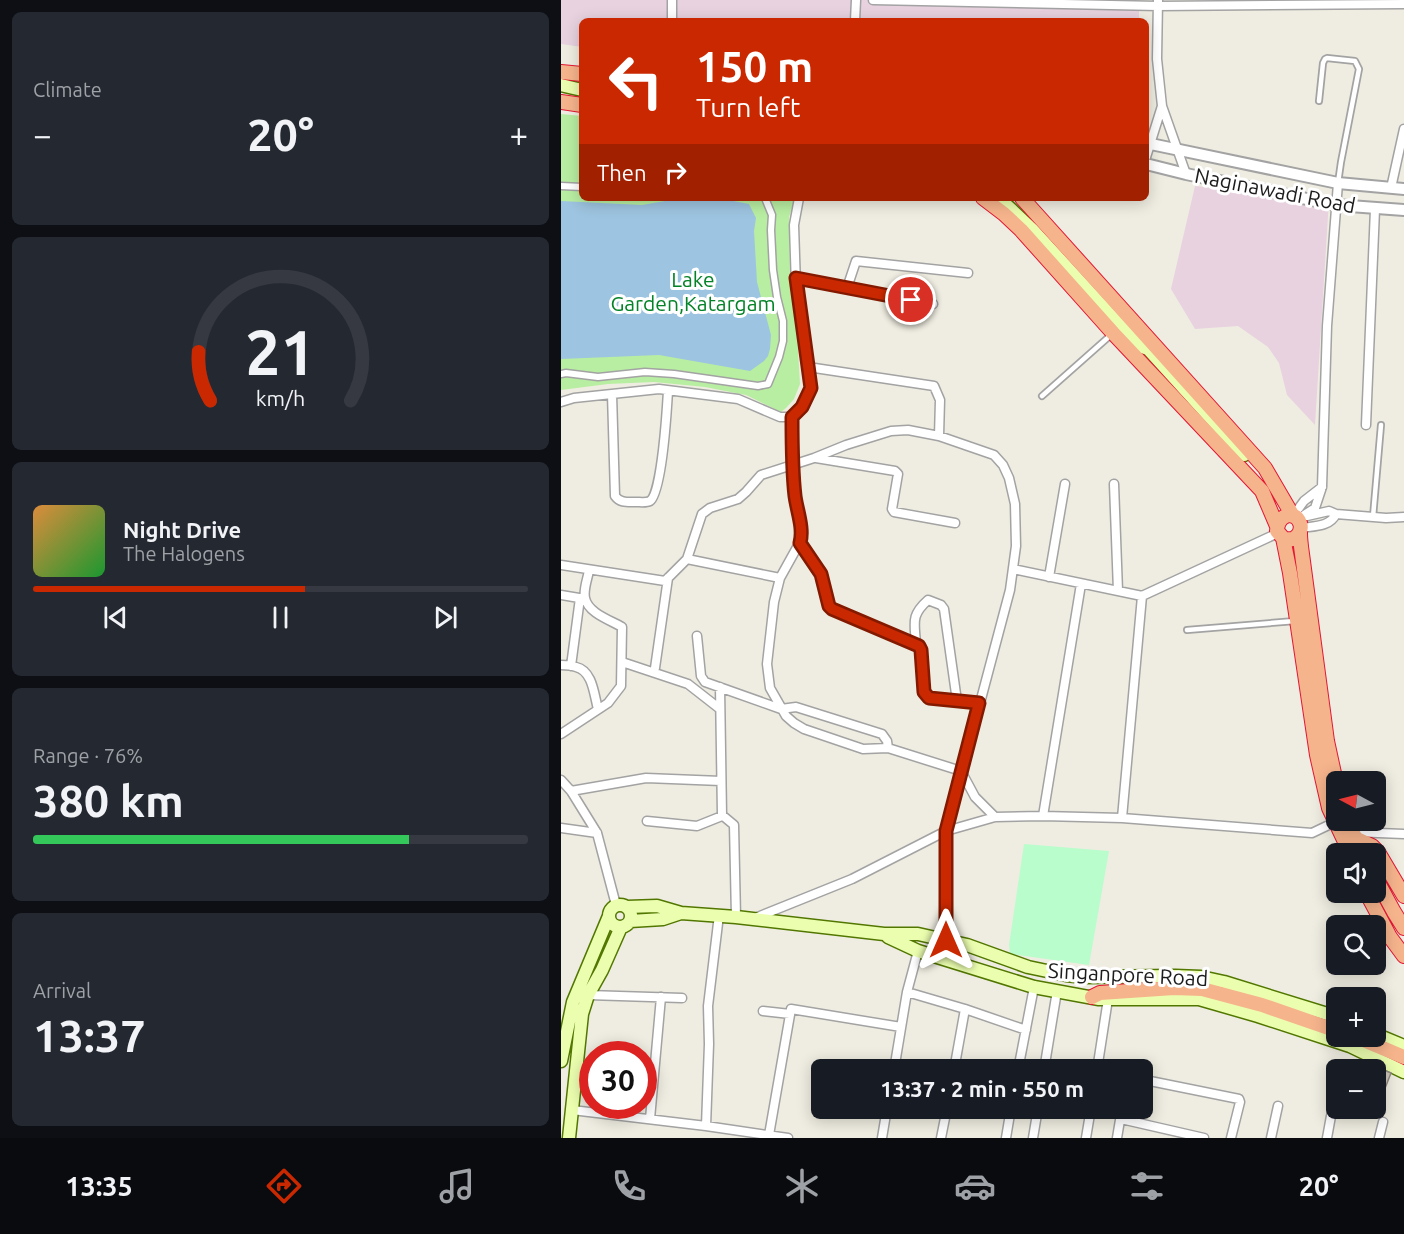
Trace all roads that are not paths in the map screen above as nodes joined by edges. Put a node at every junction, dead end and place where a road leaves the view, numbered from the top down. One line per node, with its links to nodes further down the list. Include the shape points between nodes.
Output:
1 (672, 0): 6 (street)
2 (856, 0): 7 (street)
3 (873, 0): 4 (street)
4 (1158, 3): 5 (street); 16 (street, via 1157,59)
5 (1404, 4)
6 (672, 18)
7 (855, 18)
8 (561, 72): 9 (highway)
9 (579, 74)
10 (561, 85): 11 (main road); 12 (main road)
11 (579, 85)
12 (579, 89)
13 (1319, 101): 23 (lane, via 1325,59 1355,61 1359,69)
14 (561, 102): 15 (highway)
15 (579, 105)
16 (1162, 106): 18 (street); 20 (street)
17 (1404, 129): 26 (street)
18 (1149, 140)
19 (1149, 143): 20 (street, Naginawadi Road)
20 (1177, 150): 22 (street); 23 (street, Naginawadi Road)
21 (1149, 165): 22 (street, Naginawadi Road)
22 (1186, 174): 34 (street, Naginawadi Road)
23 (1338, 183): 26 (street, Naginawadi Road); 34 (street)
24 (561, 186): 25 (street)
25 (579, 187)
26 (1391, 188): 27 (street, Naginawadi Road)
27 (1404, 189)
28 (766, 201): 45 (street, via 772,215 773,270 783,321 783,341 768,384 645,372 598,377)
29 (799, 201): 39 (street, via 794,225)
30 (988, 201): 37 (highway)
31 (1002, 201): 37 (main road)
32 (1026, 201): 37 (street)
33 (1027, 201): 58 (highway, via 1265,468)
34 (1336, 204): 35 (street, Naginawadi Road); 64 (street, via 1322,486 1304,501)
35 (1375, 208): 36 (street, Naginawadi Road); 51 (street)
36 (1404, 210)
37 (1019, 222): 42 (highway); 43 (main road)
38 (968, 273): 40 (street, via 856,261)
39 (796, 278): 40 (street); 44 (street)
40 (847, 288): 41 (street)
41 (933, 304)
42 (1113, 333): 48 (lane); 59 (highway)
43 (1139, 346): 58 (main road, via 1148,349); 59 (main road, via 1141,356 1257,479)
44 (808, 368): 50 (street, via 811,388); 53 (street, via 934,386 940,400)
45 (561, 374)
46 (668, 391): 47 (street); 47 (street, via 655,493 651,500 638,502 618,500 615,496); 50 (street, via 738,399 780,417)
47 (612, 394): 49 (street)
48 (1042, 396)
49 (561, 402)
50 (792, 417): 55 (street)
51 (1366, 425)
52 (1381, 425): 61 (lane)
53 (939, 436): 54 (street, via 891,430); 69 (street, via 994,455 1003,465 1015,504)
54 (814, 458): 55 (street); 63 (street, via 896,471 894,512)
55 (793, 464): 66 (street); 67 (street, via 761,475 738,498 705,510)
56 (1065, 484): 71 (street)
57 (1114, 484): 75 (street)
58 (1276, 487): 64 (highway)
59 (1262, 491): 65 (highway)
60 (1336, 514): 61 (street); 64 (street, via 1329,511); 64 (street, via 1325,525)
61 (1373, 517): 62 (street)
62 (1404, 517)
63 (955, 523)
64 (1298, 524): 65 (highway, via 1284,516); 65 (highway, via 1298,536 1291,540); 96 (highway)
65 (1279, 532): 77 (street); 79 (highway)
66 (800, 543): 73 (street); 82 (street, via 821,574 832,609)
67 (687, 559): 72 (street); 73 (street)
68 (561, 565): 70 (street)
69 (1013, 569): 71 (street); 89 (street)
70 (589, 570): 72 (street, via 665,581); 78 (street)
71 (1049, 577): 74 (street)
72 (668, 578): 86 (street)
73 (780, 578): 91 (street, via 767,664 769,688)
74 (1080, 584): 75 (street); 101 (street)
75 (1118, 591): 77 (street)
76 (561, 595): 78 (street)
77 (1142, 597): 103 (street)
78 (583, 598): 83 (street, via 590,607 622,627); 85 (street)
79 (1297, 620): 80 (lane); 109 (highway, via 1329,808)
80 (1187, 630)
81 (697, 636): 87 (street, via 702,679)
82 (916, 645): 88 (street, via 921,650 926,695); 88 (street, via 918,608 928,600 941,605)
83 (622, 662): 90 (street, via 688,684); 92 (street, via 621,686)
84 (561, 665): 85 (street)
85 (571, 666): 92 (street, via 588,675)
86 (655, 668)
87 (720, 687): 90 (street); 91 (street)
88 (957, 701): 89 (street)
89 (979, 703): 95 (street)
90 (720, 709): 98 (street)
91 (781, 709): 94 (street, via 804,729 863,749); 94 (street, via 796,707 882,734)
92 (598, 710): 93 (street)
93 (561, 734)
94 (888, 748): 95 (street)
95 (961, 771): 102 (street, via 975,797); 106 (street)
96 (1334, 771)
97 (561, 780): 99 (street)
98 (721, 781): 99 (street, via 646,777); 100 (street)
99 (571, 791): 107 (street)
100 (722, 816): 104 (street, via 697,826); 118 (street, via 734,825)
101 (1043, 816): 102 (street); 103 (street)
102 (995, 817): 106 (street)
103 (1122, 818): 109 (street)
104 (647, 821)
105 (561, 828): 107 (street)
106 (946, 831): 119 (street, via 852,879); 123 (street)
107 (597, 833): 114 (street)
108 (1404, 834): 109 (street)
109 (1348, 838): 110 (highway, via 1378,852)
110 (1404, 896)
111 (1386, 898): 121 (highway)
112 (1372, 903): 126 (highway)
113 (1378, 903): 124 (highway)
114 (622, 906): 115 (main road, Singanpore Road, via 657,906); 117 (main road, via 611,910); 120 (main road, via 631,913)
115 (681, 913): 116 (main road, Singanpore Road); 120 (main road, Singanpore Road)
116 (719, 915): 118 (main road, Singanpore Road); 166 (street, via 708,1006)
117 (609, 916): 120 (main road, via 615,925); 152 (main road, via 573,1002)
118 (736, 917): 119 (main road, Singanpore Road)
119 (752, 919): 122 (main road, Singanpore Road)
120 (626, 924): 130 (main road)
121 (1404, 928)
122 (884, 934): 123 (main road, Singanpore Road, via 918,934); 125 (main road, Singanpore Road)
123 (946, 940): 138 (main road, Singanpore Road, via 1066,975 1201,977)
124 (1404, 945)
125 (918, 951): 127 (main road, Singanpore Road); 129 (street)
126 (1404, 956)
127 (1034, 987): 128 (main road, Singanpore Road); 141 (street)
128 (1057, 991): 132 (main road, Singanpore Road); 150 (street)
129 (907, 992): 135 (street); 140 (street)
130 (588, 995): 131 (street); 156 (main road)
131 (661, 997): 133 (street); 143 (street)
132 (1092, 997): 134 (main road, Singanpore Road); 139 (highway, via 1100,993 1202,989)
133 (682, 998)
134 (1108, 999): 151 (street); 153 (main road, Singanpore Road, via 1199,999 1350,1046)
135 (965, 1009): 141 (street); 148 (street)
136 (763, 1011): 137 (street)
137 (789, 1014): 140 (street, via 792,1009); 167 (street)
138 (1326, 1014)
139 (1326, 1026)
140 (901, 1027): 147 (street)
141 (1026, 1029): 149 (street)
142 (1386, 1039): 144 (main road)
143 (657, 1041)
144 (1404, 1046)
145 (1380, 1047): 146 (highway)
146 (1404, 1057)
147 (896, 1059)
148 (956, 1059)
149 (1021, 1059)
150 (1046, 1059)
151 (1099, 1059)
152 (561, 1061)
153 (1404, 1072)
154 (1153, 1082): 177 (street, via 1239,1099)
155 (1278, 1106): 178 (street)
156 (566, 1110): 168 (main road)
157 (650, 1119): 166 (street)
158 (885, 1119): 170 (street)
159 (945, 1119): 171 (street)
160 (1009, 1119): 172 (street)
161 (1036, 1119): 173 (street)
162 (1089, 1119): 174 (street)
163 (1121, 1119): 175 (street); 176 (street)
164 (1330, 1119): 179 (street)
165 (1383, 1122): 180 (street)
166 (705, 1126): 167 (street)
167 (769, 1135): 169 (street)
168 (569, 1138)
169 (788, 1138)
170 (882, 1138)
171 (941, 1138)
172 (1006, 1138)
173 (1033, 1138)
174 (1086, 1138)
175 (1117, 1138)
176 (1204, 1138)
177 (1231, 1138)
178 (1271, 1138)
179 (1327, 1138)
180 (1379, 1138)

